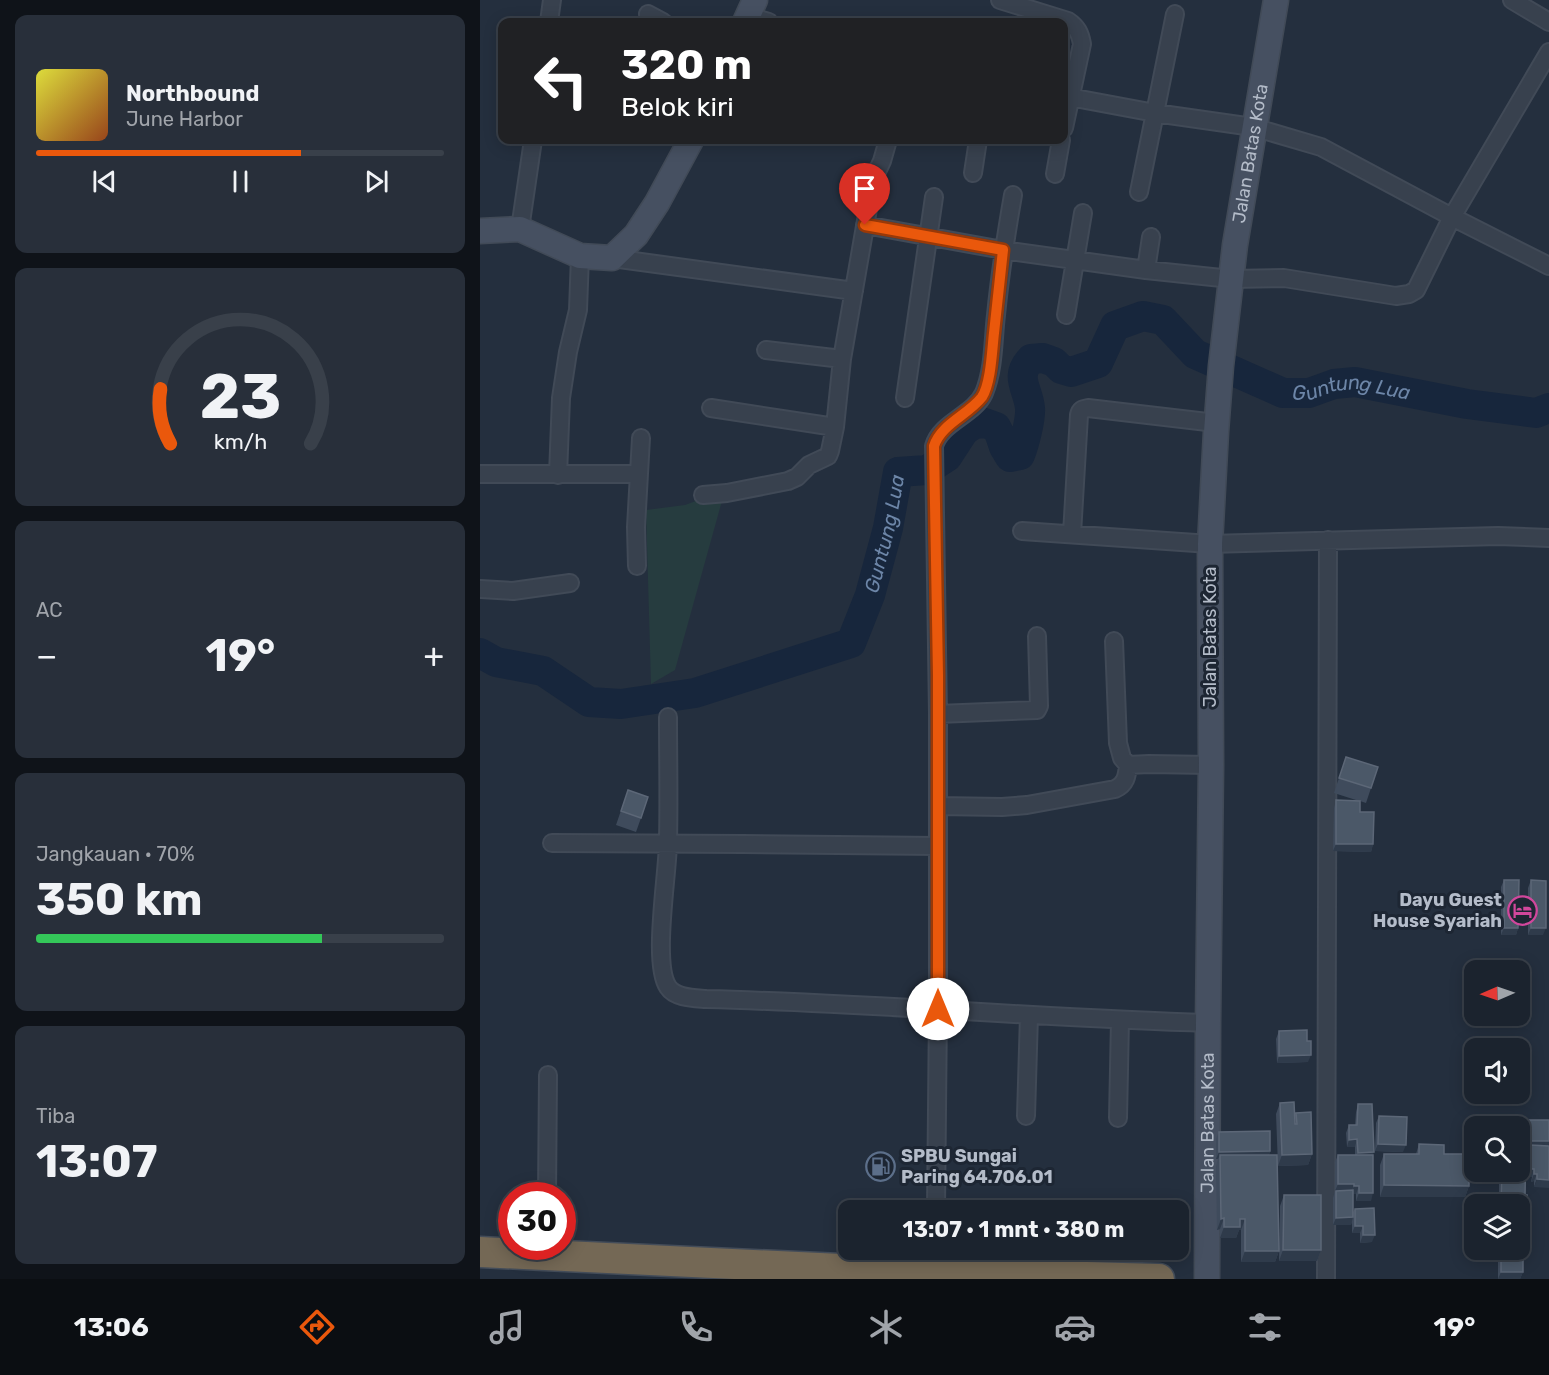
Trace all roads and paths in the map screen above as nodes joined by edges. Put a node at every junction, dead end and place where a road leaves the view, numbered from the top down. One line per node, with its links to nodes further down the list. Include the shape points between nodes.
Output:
1 (552, 0): 6 (street)
2 (1000, 0): 7 (street)
3 (1276, 0): 14 (street, Jalan Batas Kota)
4 (1512, 0): 9 (street)
5 (1175, 14): 13 (street)
6 (550, 18)
7 (1058, 18)
8 (1068, 21): 11 (street, via 1080,33 1082,44)
9 (1549, 22)
10 (1549, 51): 26 (street)
11 (1068, 93)
12 (1068, 96): 13 (street)
13 (1155, 113): 14 (street); 22 (street)
14 (1253, 128): 26 (street, via 1321,147); 38 (street, Jalan Batas Kota)
15 (532, 144): 28 (street)
16 (689, 144): 34 (street, via 642,227)
17 (887, 144): 27 (street, via 873,180)
18 (977, 144): 20 (street)
19 (1060, 144): 21 (street)
20 (973, 173)
21 (1055, 174)
22 (1139, 192)
23 (1013, 195): 32 (street)
24 (934, 197): 30 (street)
25 (1083, 213): 35 (street)
26 (1452, 218): 36 (street); 38 (street, via 1416,290 1409,294 1396,296 1284,278)
27 (865, 225): 30 (street); 39 (street)
28 (520, 229): 29 (street); 33 (street)
29 (480, 231)
30 (929, 236): 32 (street); 43 (street)
31 (1151, 237): 37 (street)
32 (1003, 250): 35 (street); 62 (street, via 990,372 983,395 936,438 934,446)
33 (580, 256): 34 (street); 50 (street, via 578,310 561,398)
34 (612, 258): 39 (street)
35 (1075, 260): 37 (street); 40 (street)
36 (1549, 266)
37 (1146, 270): 38 (street)
38 (1231, 279): 45 (street, Jalan Batas Kota)
39 (854, 291): 42 (street)
40 (1066, 315)
41 (766, 350): 42 (street)
42 (842, 359): 46 (street)
43 (905, 398)
44 (711, 408): 46 (street)
45 (1216, 423): 53 (street, via 1088,408 1080,411); 56 (street, Jalan Batas Kota)
46 (835, 427): 51 (street, via 828,456 809,465 797,477)
47 (641, 438): 49 (street)
48 (480, 474): 50 (street)
49 (639, 474): 50 (street); 57 (street)
50 (558, 475)
51 (703, 495)
52 (1022, 531): 53 (street)
53 (1072, 534): 56 (street)
54 (1549, 537): 55 (street)
55 (1328, 540): 56 (street); 86 (street)
56 (1210, 544): 65 (street, Jalan Batas Kota)
57 (637, 566)
58 (570, 583): 59 (street, via 513,591)
59 (480, 589)
60 (1037, 636): 62 (street, via 1037,710)
61 (1114, 641): 64 (street, via 1118,743)
62 (938, 714): 66 (street)
63 (668, 717): 68 (street)
64 (1128, 765): 65 (street); 66 (street, via 1125,782 1115,789 1027,805)
65 (1210, 765): 73 (street, Jalan Batas Kota)
66 (938, 806): 69 (street)
67 (552, 843): 68 (street)
68 (668, 844): 69 (street); 70 (street, via 661,944 662,974 669,989 682,996 706,999)
69 (938, 846): 70 (street)
70 (938, 1009): 71 (street); 78 (street)
71 (1029, 1015): 72 (street); 75 (street)
72 (1120, 1020): 73 (street); 76 (street)
73 (1208, 1023): 85 (street, Jalan Batas Kota)
74 (548, 1075): 77 (street)
75 (1026, 1116)
76 (1118, 1118)
77 (547, 1182)
78 (936, 1200)
79 (480, 1252): 80 (highway)
80 (498, 1252)
81 (576, 1252): 82 (highway)
82 (936, 1261): 83 (highway)
83 (1005, 1276): 84 (highway)
84 (1160, 1279)
85 (1207, 1279)
86 (1326, 1279)

